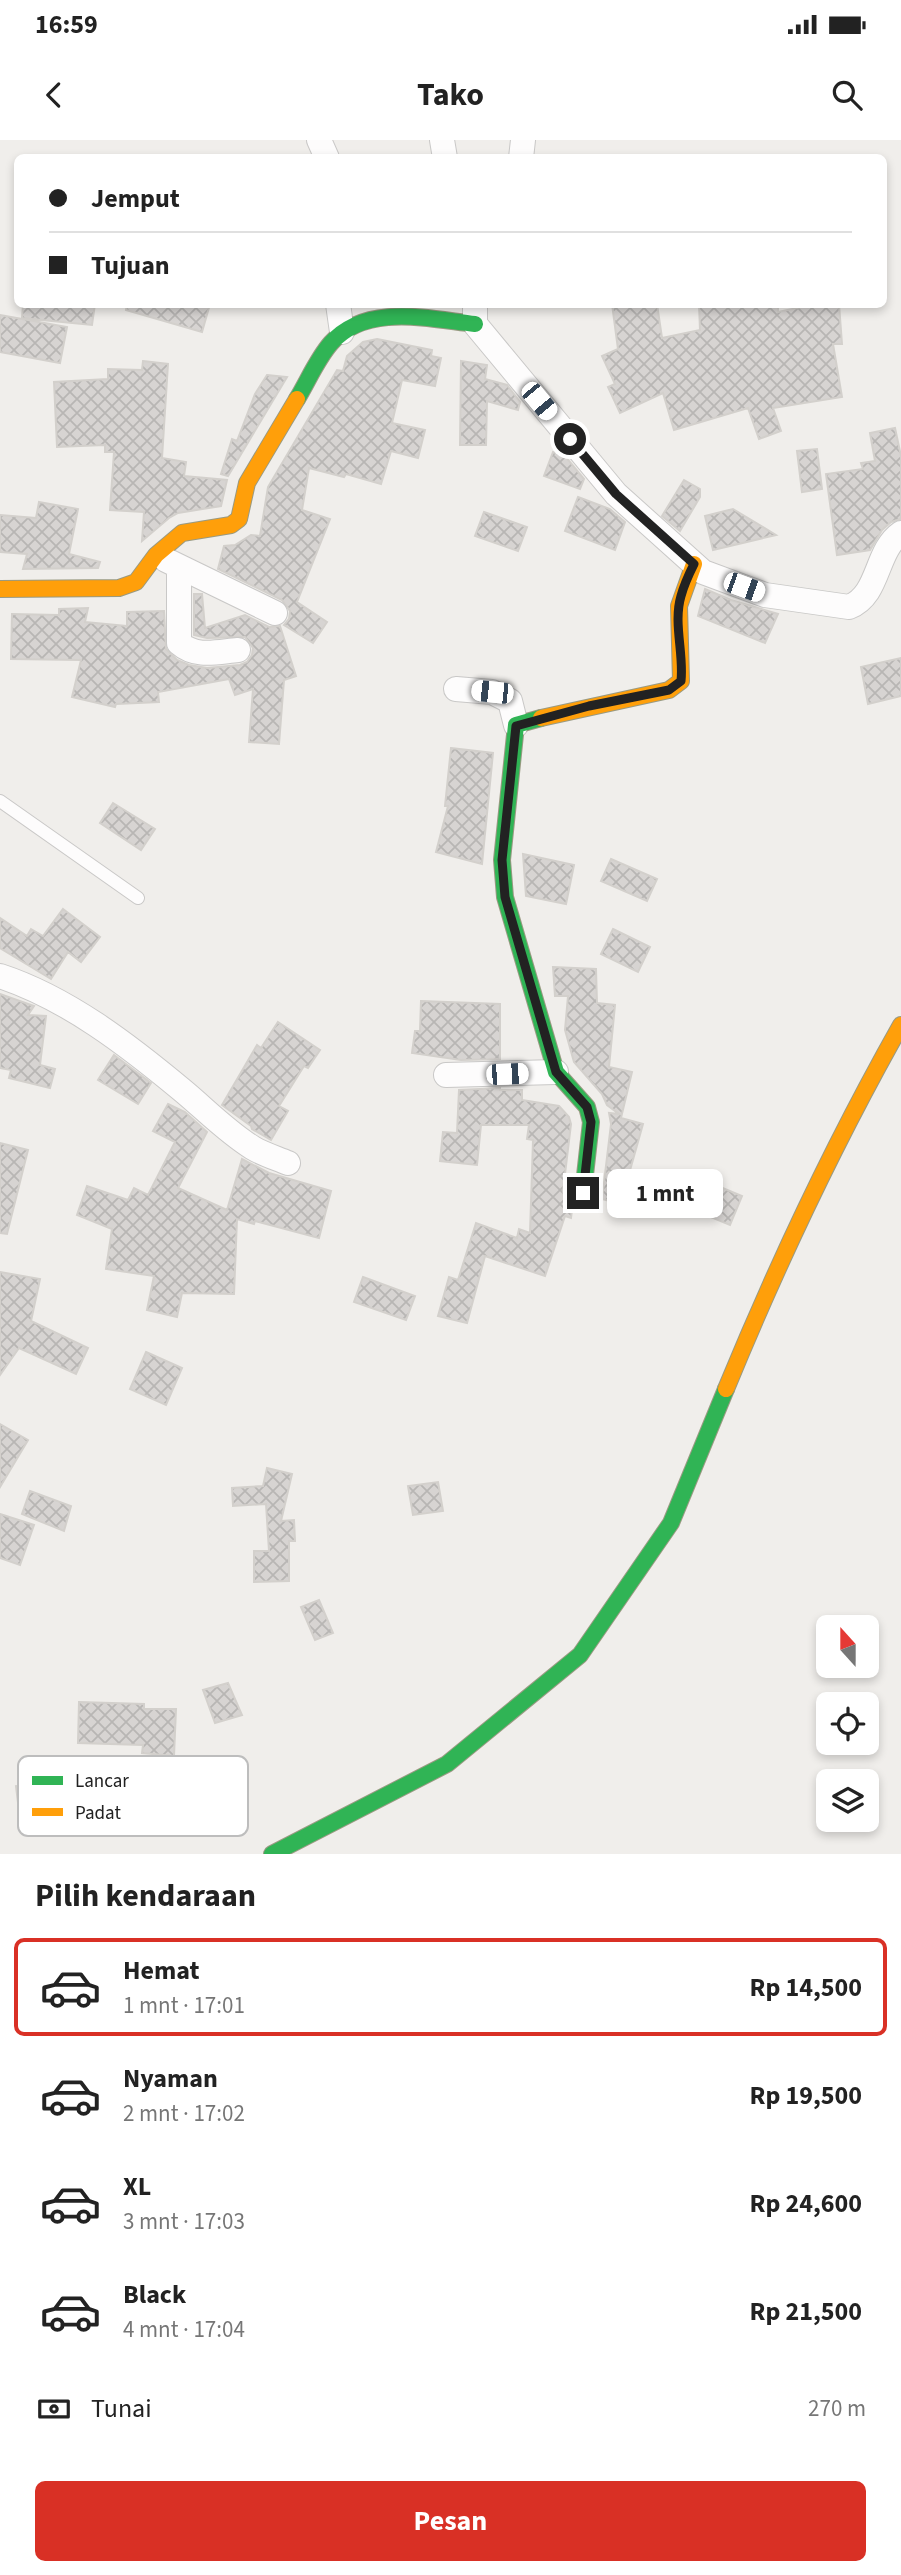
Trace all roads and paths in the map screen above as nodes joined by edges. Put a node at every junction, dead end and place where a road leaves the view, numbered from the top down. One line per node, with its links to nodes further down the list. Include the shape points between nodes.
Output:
1 (339, 308): 3 (street)
2 (475, 314): 3 (street, via 359,322); 6 (street, via 616,494)
3 (342, 332): 5 (street, via 329,345 247,483 239,519 230,525 182,533)
4 (901, 533): 6 (street, via 886,551 866,596 849,607 765,595 703,572)
5 (156, 555): 7 (street); 8 (street, via 136,582 119,587)
6 (694, 564): 12 (street, via 680,596 681,681 669,690)
7 (179, 567): 9 (street); 10 (street, via 179,643 201,654)
8 (0, 590)
9 (275, 613)
10 (238, 650)
11 (456, 689): 12 (street, via 503,695 510,701)
12 (516, 726): 17 (street, via 502,860 505,897)
13 (0, 801): 14 (lane)
14 (138, 898)
15 (0, 976): 19 (street, via 43,994 101,1029 244,1142)
16 (901, 1025): 21 (street, via 760,1306 671,1523 580,1656 447,1764)
17 (556, 1072): 18 (street); 20 (street, via 587,1107 591,1122)
18 (446, 1075)
19 (288, 1163)
20 (583, 1193)
21 (272, 1854)

